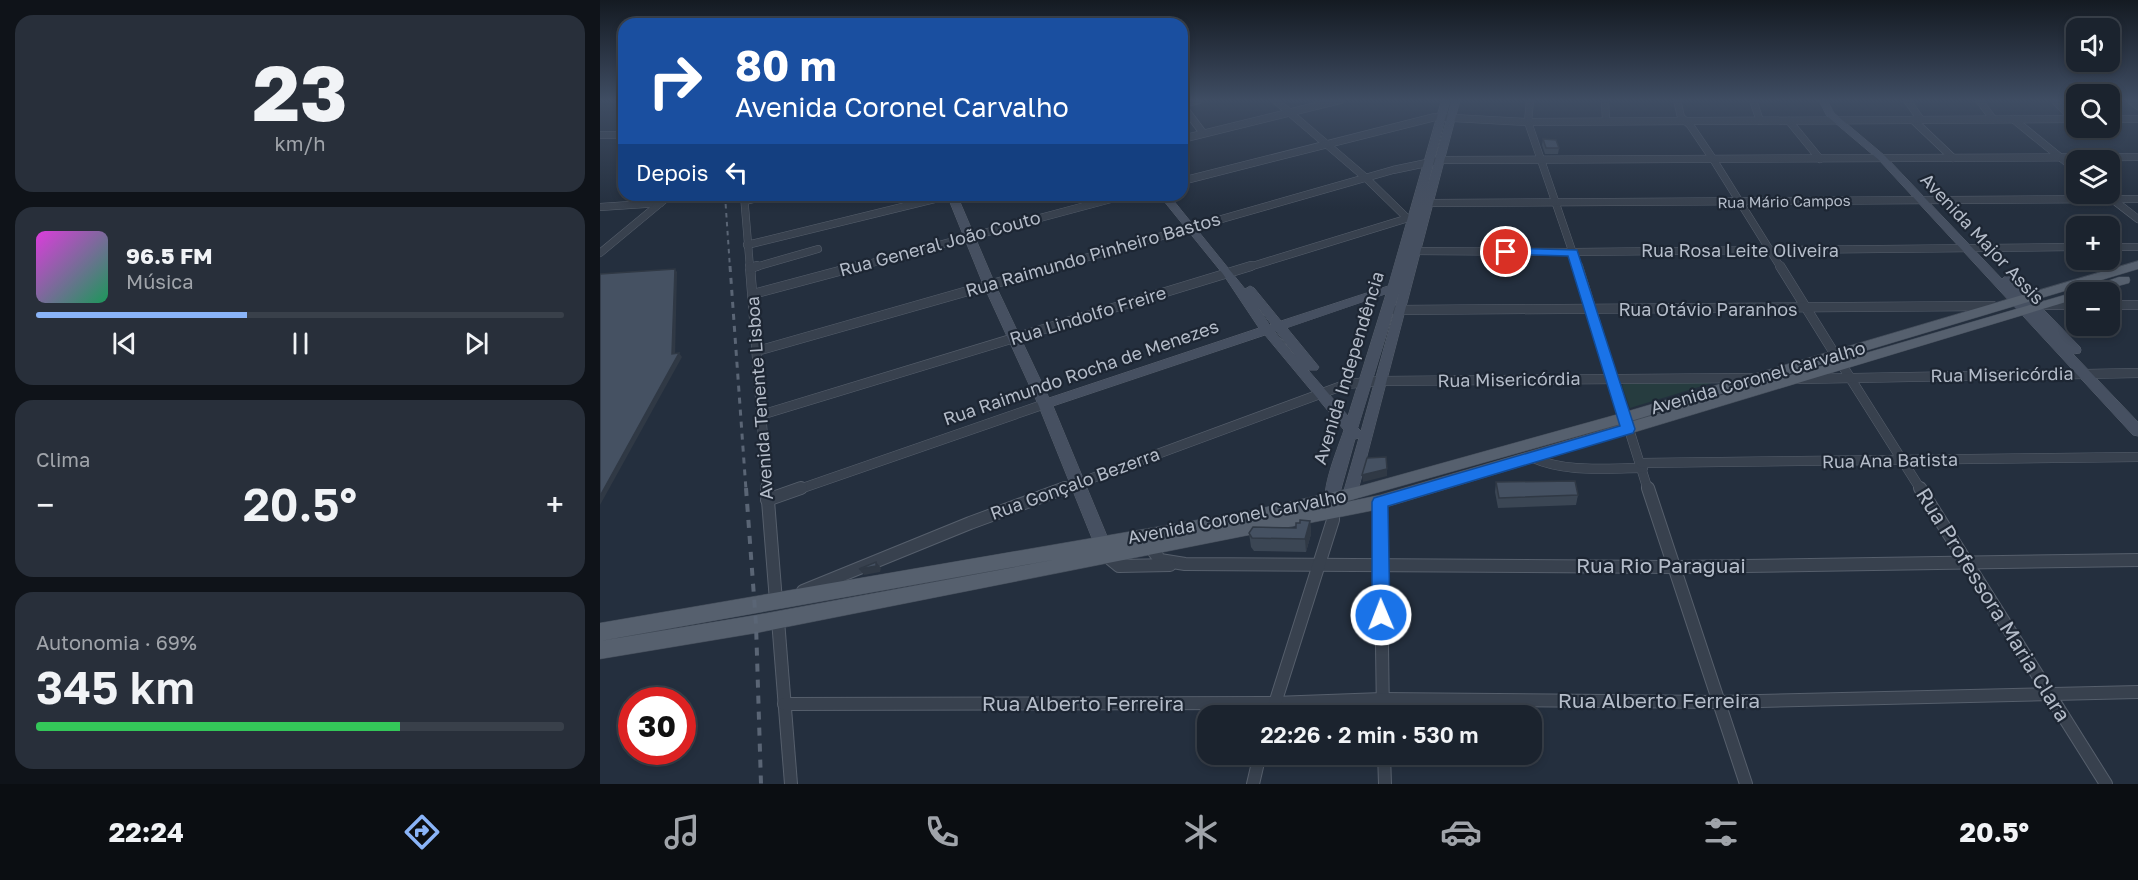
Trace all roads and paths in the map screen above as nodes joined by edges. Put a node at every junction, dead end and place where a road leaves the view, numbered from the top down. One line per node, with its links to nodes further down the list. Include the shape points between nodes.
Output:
1 (1318, 137): 11 (street)
2 (1364, 137): 11 (street)
3 (1439, 137): 20 (street, Avenida Independência)
4 (1444, 137): 18 (street, Avenida Independência)
5 (1533, 137): 19 (street)
6 (1696, 137): 16 (street, Rua Professora Maria Clara)
7 (1802, 137): 17 (street)
8 (1861, 137): 14 (street, Avenida Major Assis)
9 (1930, 137): 15 (street)
10 (2035, 137): 12 (street)
11 (1327, 145): 22 (street); 23 (street)
12 (2060, 157): 13 (street, Rua Raimundo Pinheiro Bastos); 15 (street, Rua Raimundo Pinheiro Bastos); 21 (street)
13 (2138, 157)
14 (1886, 158): 15 (street, Rua Raimundo Pinheiro Bastos); 17 (street, Rua Raimundo Pinheiro Bastos); 33 (street, Avenida Major Assis)
15 (1953, 158)
16 (1713, 159): 17 (street, Rua Raimundo Pinheiro Bastos); 19 (street, Rua Raimundo Pinheiro Bastos); 34 (street, Rua Professora Maria Clara)
17 (1820, 159)
18 (1441, 160): 19 (street, Rua Raimundo Pinheiro Bastos); 20 (street, Rua Raimundo Pinheiro Bastos); 36 (street, Avenida Independência)
19 (1540, 160): 37 (street)
20 (1429, 162): 22 (street, Rua Raimundo Pinheiro Bastos); 40 (street, Avenida Independência)
21 (2066, 162)
22 (1366, 178): 40 (street); 42 (street, Rua Raimundo Pinheiro Bastos)
23 (1188, 180)
24 (2066, 199): 33 (street, Rua Mário Campos)
25 (2120, 199): 26 (street, Rua Mário Campos)
26 (2138, 199)
27 (744, 201): 44 (street, Avenida Tenente Lisboa)
28 (927, 201): 44 (street)
29 (955, 201): 43 (street)
30 (1103, 201): 43 (street, Rua General João Couto)
31 (1170, 201): 42 (street)
32 (1179, 201): 42 (street)
33 (1927, 201): 34 (street, Rua Mário Campos); 49 (street, Avenida Major Assis)
34 (1740, 202): 37 (street, Rua Mário Campos); 52 (street, Rua Professora Maria Clara)
35 (662, 203): 39 (street); 54 (street)
36 (1430, 203): 37 (street, Rua Mário Campos); 51 (street, Avenida Independência)
37 (1557, 204): 53 (street)
38 (2118, 204): 41 (street)
39 (600, 207)
40 (1411, 217): 50 (street, Avenida Independência); 57 (street, Rua Lindolfo Freire)
41 (2138, 219)
42 (1194, 226): 57 (street); 61 (street, Rua Raimundo Pinheiro Bastos)
43 (970, 235): 61 (street); 63 (street, Rua General João Couto)
44 (747, 245): 56 (street, Avenida Tenente Lisboa)
45 (2120, 247): 46 (street)
46 (2138, 247)
47 (2066, 248): 49 (street, Rua Rosa Leite Oliveira)
48 (818, 249): 56 (street)
49 (1973, 249): 52 (street, Rua Rosa Leite Oliveira); 65 (street, Avenida Major Assis)
50 (1404, 251): 51 (street, Rua Rosa Leite Oliveira); 62 (street, Avenida Independência)
51 (1416, 251): 53 (street, Rua Rosa Leite Oliveira); 60 (street, Avenida Independência)
52 (1770, 251): 53 (street, Rua Rosa Leite Oliveira); 71 (street, Rua Professora Maria Clara)
53 (1573, 252): 72 (street)
54 (600, 253)
55 (2138, 265): 65 (main road, Avenida Coronel Carvalho)
56 (750, 268): 63 (street, Avenida Tenente Lisboa)
57 (1231, 271): 73 (street); 74 (street, Rua Lindolfo Freire)
58 (2138, 275): 59 (main road)
59 (2116, 282)
60 (1407, 283): 62 (street, Rua Raimundo Rocha de Menezes); 70 (street, Avenida Independência)
61 (989, 284): 74 (street); 75 (street, Rua Raimundo Pinheiro Bastos)
62 (1393, 288): 70 (street, Avenida Independência); 73 (street, Rua Raimundo Rocha de Menezes)
63 (753, 294): 75 (street, Avenida Tenente Lisboa)
64 (2066, 297): 65 (main road, Avenida Coronel Carvalho)
65 (2030, 305): 66 (street); 69 (main road, Avenida Coronel Carvalho); 76 (main road, Avenida Coronel Carvalho); 77 (street, Avenida Major Assis)
66 (2066, 305)
67 (2120, 305): 68 (street)
68 (2138, 305)
69 (1994, 306): 71 (street, Rua Otávio Paranhos); 76 (main road, Avenida Coronel Carvalho)
70 (1393, 309): 72 (street, Rua Otávio Paranhos); 81 (street, Avenida Independência); 82 (street, Avenida Independência)
71 (1807, 309): 72 (street, Rua Otávio Paranhos); 76 (street, Rua Professora Maria Clara)
72 (1593, 310): 79 (street)
73 (1272, 328): 83 (street); 84 (street, Rua Raimundo Rocha de Menezes)
74 (1016, 338): 84 (street); 85 (street, Rua Lindolfo Freire)
75 (757, 351): 85 (street, Avenida Tenente Lisboa)
76 (1843, 367): 77 (street, Rua Misericórdia); 80 (main road, Avenida Coronel Carvalho); 87 (main road, Avenida Coronel Carvalho); 93 (street, Rua Professora Maria Clara)
77 (2090, 373): 78 (street, Rua Misericórdia); 86 (street, Avenida Major Assis); 89 (street, Avenida Major Assis)
78 (2138, 373)
79 (1612, 378): 80 (street, Rua Misericórdia); 82 (street, Rua Misericórdia); 87 (street)
80 (1761, 378): 87 (main road, Avenida Coronel Carvalho)
81 (1365, 381): 82 (street, Rua Misericórdia); 83 (street, Rua Gonçalo Bezerra); 88 (street, Avenida Independência)
82 (1380, 381): 90 (street, Avenida Independência)
83 (1326, 391): 88 (street); 95 (street, Rua Gonçalo Bezerra)
84 (1045, 404): 95 (street); 97 (street, Rua Raimundo Rocha de Menezes)
85 (760, 415): 97 (street, Avenida Tenente Lisboa)
86 (2138, 417)
87 (1626, 423): 92 (main road, Avenida Coronel Carvalho); 94 (street); 96 (main road, Avenida Coronel Carvalho)
88 (1352, 424): 90 (street); 99 (street, Avenida Independência, via 1333,489)
89 (2138, 431)
90 (1365, 439): 96 (street, Avenida Independência)
91 (2138, 457): 93 (street, Rua Ana Batista)
92 (1533, 458): 94 (street, Rua Ana Batista, via 1563,466); 98 (main road, Avenida Coronel Carvalho)
93 (1902, 461): 94 (street, Rua Ana Batista); 103 (street, Rua Professora Maria Clara)
94 (1642, 465): 107 (street)
95 (1079, 483): 101 (street); 108 (street, Rua Gonçalo Bezerra, via 895,552)
96 (1351, 494): 99 (main road, Avenida Coronel Carvalho)
97 (767, 500): 108 (street, Avenida Tenente Lisboa)
98 (1380, 502): 99 (main road, Avenida Coronel Carvalho); 106 (street)
99 (1333, 506): 100 (main road, Avenida Coronel Carvalho); 101 (main road, Avenida Coronel Carvalho, via 1249,518); 105 (street, Avenida Independência, via 1333,520)
100 (1152, 549): 101 (main road, Avenida Coronel Carvalho); 104 (street, Rua Rio Paraguai, via 1160,560)
101 (1105, 550): 104 (street, Rua Rio Paraguai, via 1119,566); 108 (main road, Avenida Coronel Carvalho)
102 (2138, 560): 103 (street, Rua Rio Paraguai)
103 (1964, 562): 107 (street, Rua Rio Paraguai); 112 (street, Rua Professora Maria Clara)
104 (1185, 564): 105 (street, Rua Rio Paraguai)
105 (1320, 565): 106 (street, Rua Rio Paraguai); 116 (street, Avenida Independência)
106 (1381, 566): 107 (street, Rua Rio Paraguai); 113 (street)
107 (1675, 567): 114 (street)
108 (781, 606): 109 (main road); 110 (main road); 115 (street, Avenida Tenente Lisboa)
109 (600, 632)
110 (600, 650)
111 (2138, 692): 112 (street, Rua Alberto Ferreira)
112 (2048, 693): 114 (street, Rua Alberto Ferreira); 126 (street, Rua Professora Maria Clara)
113 (1382, 699): 114 (street, Rua Alberto Ferreira); 117 (street, Rua Alberto Ferreira); 118 (street)
114 (1720, 702): 125 (street)
115 (784, 704): 119 (street, Rua Alberto Ferreira); 122 (street, Avenida Tenente Lisboa)
116 (1274, 705)
117 (1322, 705)
118 (1382, 705)
119 (1197, 709)
120 (1257, 765): 123 (street)
121 (1384, 765): 124 (street)
122 (791, 784)
123 (1253, 784)
124 (1385, 784)
125 (1746, 784)
126 (2106, 784)

